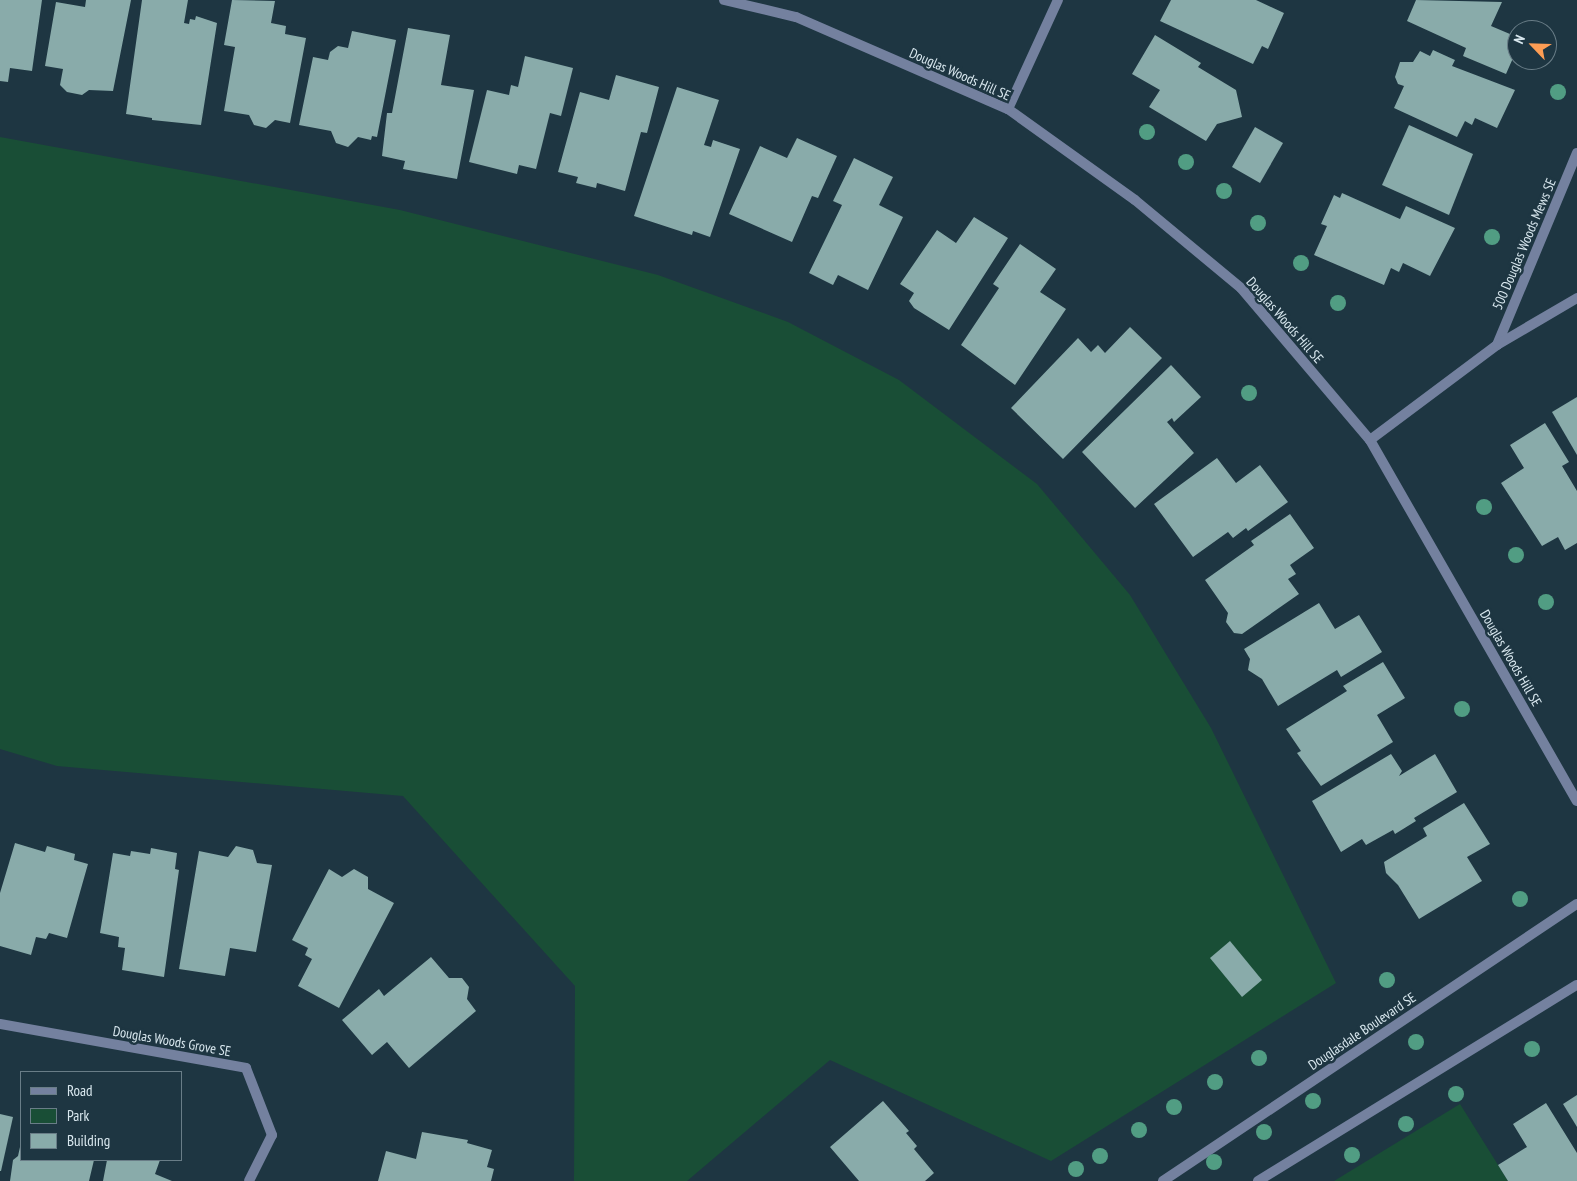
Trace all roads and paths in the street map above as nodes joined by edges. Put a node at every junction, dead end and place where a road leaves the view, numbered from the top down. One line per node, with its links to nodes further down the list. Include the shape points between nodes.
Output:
1 (724, 0): 3 (street, Douglas Woods Hill SE, via 796,17)
2 (1058, 0): 3 (street)
3 (1008, 110): 7 (street, Douglas Woods Hill SE, via 1135,200 1241,288)
4 (1577, 153): 6 (street, 500 Douglas Woods Mews SE)
5 (1577, 298): 6 (street)
6 (1497, 345): 7 (street)
7 (1370, 440): 8 (street, Douglas Woods Hill SE)
8 (1577, 801)
9 (1577, 904): 13 (street, Douglasdale Boulevard SE)
10 (1577, 985): 14 (street)
11 (0, 1024): 12 (street, Douglas Woods Grove SE, via 246,1068 272,1135)
12 (249, 1181)
13 (1163, 1181)
14 (1258, 1181)

